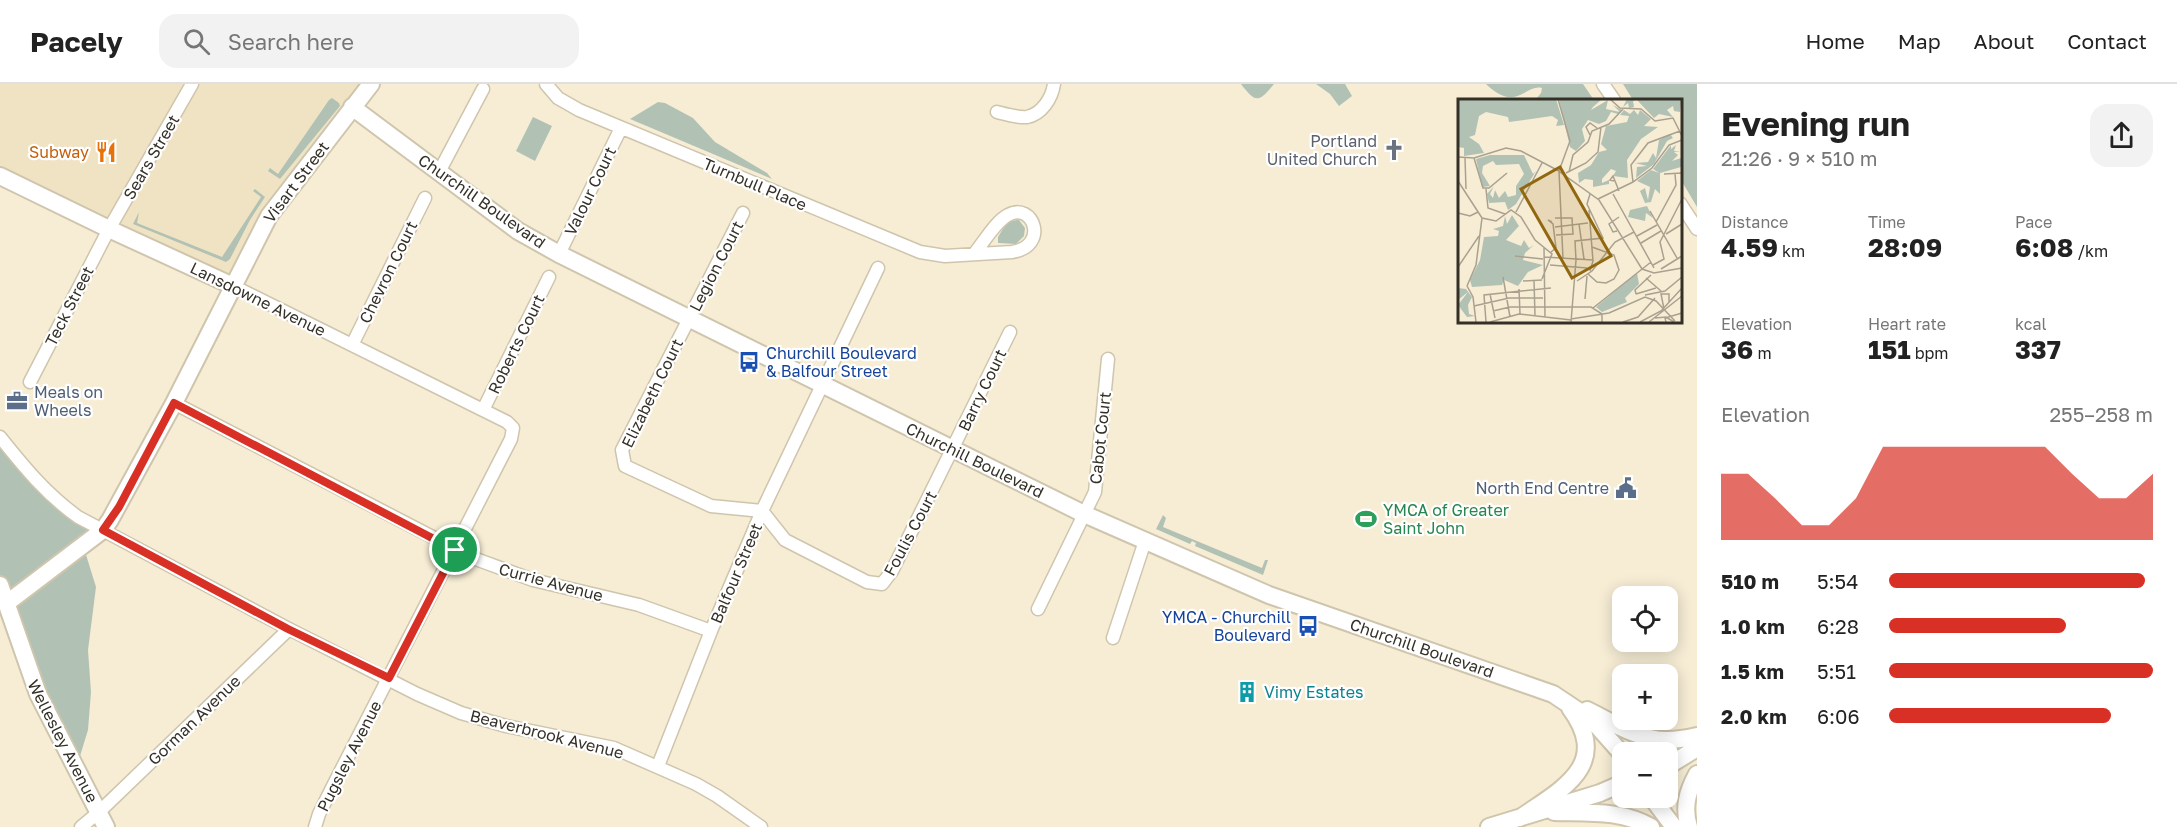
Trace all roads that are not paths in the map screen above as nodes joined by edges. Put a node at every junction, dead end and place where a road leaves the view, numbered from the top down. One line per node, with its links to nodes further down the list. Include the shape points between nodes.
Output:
1 (192, 84): 16 (street, Sears Street)
2 (371, 84): 8 (street, Visart Street)
3 (546, 84): 10 (street, Turnbull Place, via 564,102)
4 (1054, 84): 9 (street, via 1038,112 1026,117)
5 (1603, 84): 7 (street)
6 (483, 89): 11 (street)
7 (1613, 99)
8 (352, 107): 11 (street, Churchill Boulevard); 22 (street, Visart Street, via 269,216)
9 (997, 112)
10 (621, 128): 18 (street, Valour Court); 19 (street, Turnbull Place, via 903,247 939,256)
11 (439, 172): 18 (street, Churchill Boulevard, via 518,231)
12 (1, 177): 16 (street, Lansdowne Avenue)
13 (425, 198): 25 (street, Chevron Court)
14 (1682, 206): 17 (street)
15 (743, 213): 23 (street, Legion Court)
16 (109, 229): 22 (street, Lansdowne Avenue); 27 (street, Teck Street)
17 (1697, 229)
18 (559, 254): 23 (street, Churchill Boulevard)
19 (974, 254): 19 (street, Turnbull Place, via 1009,214 1022,212 1031,219 1035,233 1023,249)
20 (878, 268): 28 (street, Balfour Street)
21 (549, 277): 30 (street, Roberts Court)
22 (233, 286): 25 (street, Lansdowne Avenue); 29 (street, Visart Street)
23 (689, 319): 28 (street, Churchill Boulevard); 34 (street, Elizabeth Court, via 622,450 625,466 711,506)
24 (1011, 332): 33 (street, Barry Court)
25 (352, 345): 30 (street, Lansdowne Avenue)
26 (1108, 359): 35 (street, Cabot Court, via 1095,492)
27 (30, 382)
28 (823, 385): 33 (street, Churchill Boulevard); 34 (street, Balfour Street)
29 (174, 403): 36 (street, Visart Street); 38 (street, Currie Avenue)
30 (483, 410): 31 (street, Lansdowne Avenue)
31 (513, 428): 38 (street, Pugsley Avenue)
32 (0, 437): 36 (street, Beaverbrook Avenue, via 47,493)
33 (953, 449): 34 (street, Foulis Court, via 892,572 882,584 867,582 785,540); 35 (street, Churchill Boulevard)
34 (762, 511): 43 (street, Balfour Street)
35 (1084, 514): 37 (street, Churchill Boulevard); 41 (street, Cabot Court)
36 (103, 530): 40 (street, Visart Street); 42 (street, Beaverbrook Avenue)
37 (1145, 541): 44 (street); 46 (street, Churchill Boulevard, via 1269,595)
38 (455, 550): 43 (street, Currie Avenue, via 533,580 639,605); 45 (street, Pugsley Avenue)
39 (0, 586): 40 (street, Wellesley Avenue)
40 (7, 603): 57 (street, Wellesley Avenue, via 38,694)
41 (1038, 609)
42 (288, 629): 45 (street, Beaverbrook Avenue); 57 (street, Gorman Avenue)
43 (711, 631): 51 (street, Balfour Street)
44 (1113, 638)
45 (389, 678): 51 (street, Beaverbrook Avenue, via 469,715 614,748); 59 (street, Pugsley Avenue)
46 (1564, 700): 47 (street, via 1644,736 1668,740); 48 (street, Churchill Boulevard, via 1592,720); 56 (street, via 1583,729 1584,761 1566,787)
47 (1697, 736)
48 (1612, 742)
49 (1697, 748): 50 (street)
50 (1678, 759)
51 (658, 766): 60 (street, Beaverbrook Avenue, via 717,796)
52 (1697, 774): 64 (street, via 1686,806)
53 (1612, 787): 55 (street)
54 (1660, 808): 63 (street)
55 (1541, 812): 56 (street); 62 (street, via 1619,815)
56 (1520, 818): 61 (street)
57 (103, 820): 58 (street, Gorman Avenue)
58 (81, 827)
59 (315, 827)
60 (761, 827)
61 (1489, 827)
62 (1651, 827)
63 (1674, 827)
64 (1689, 827)

